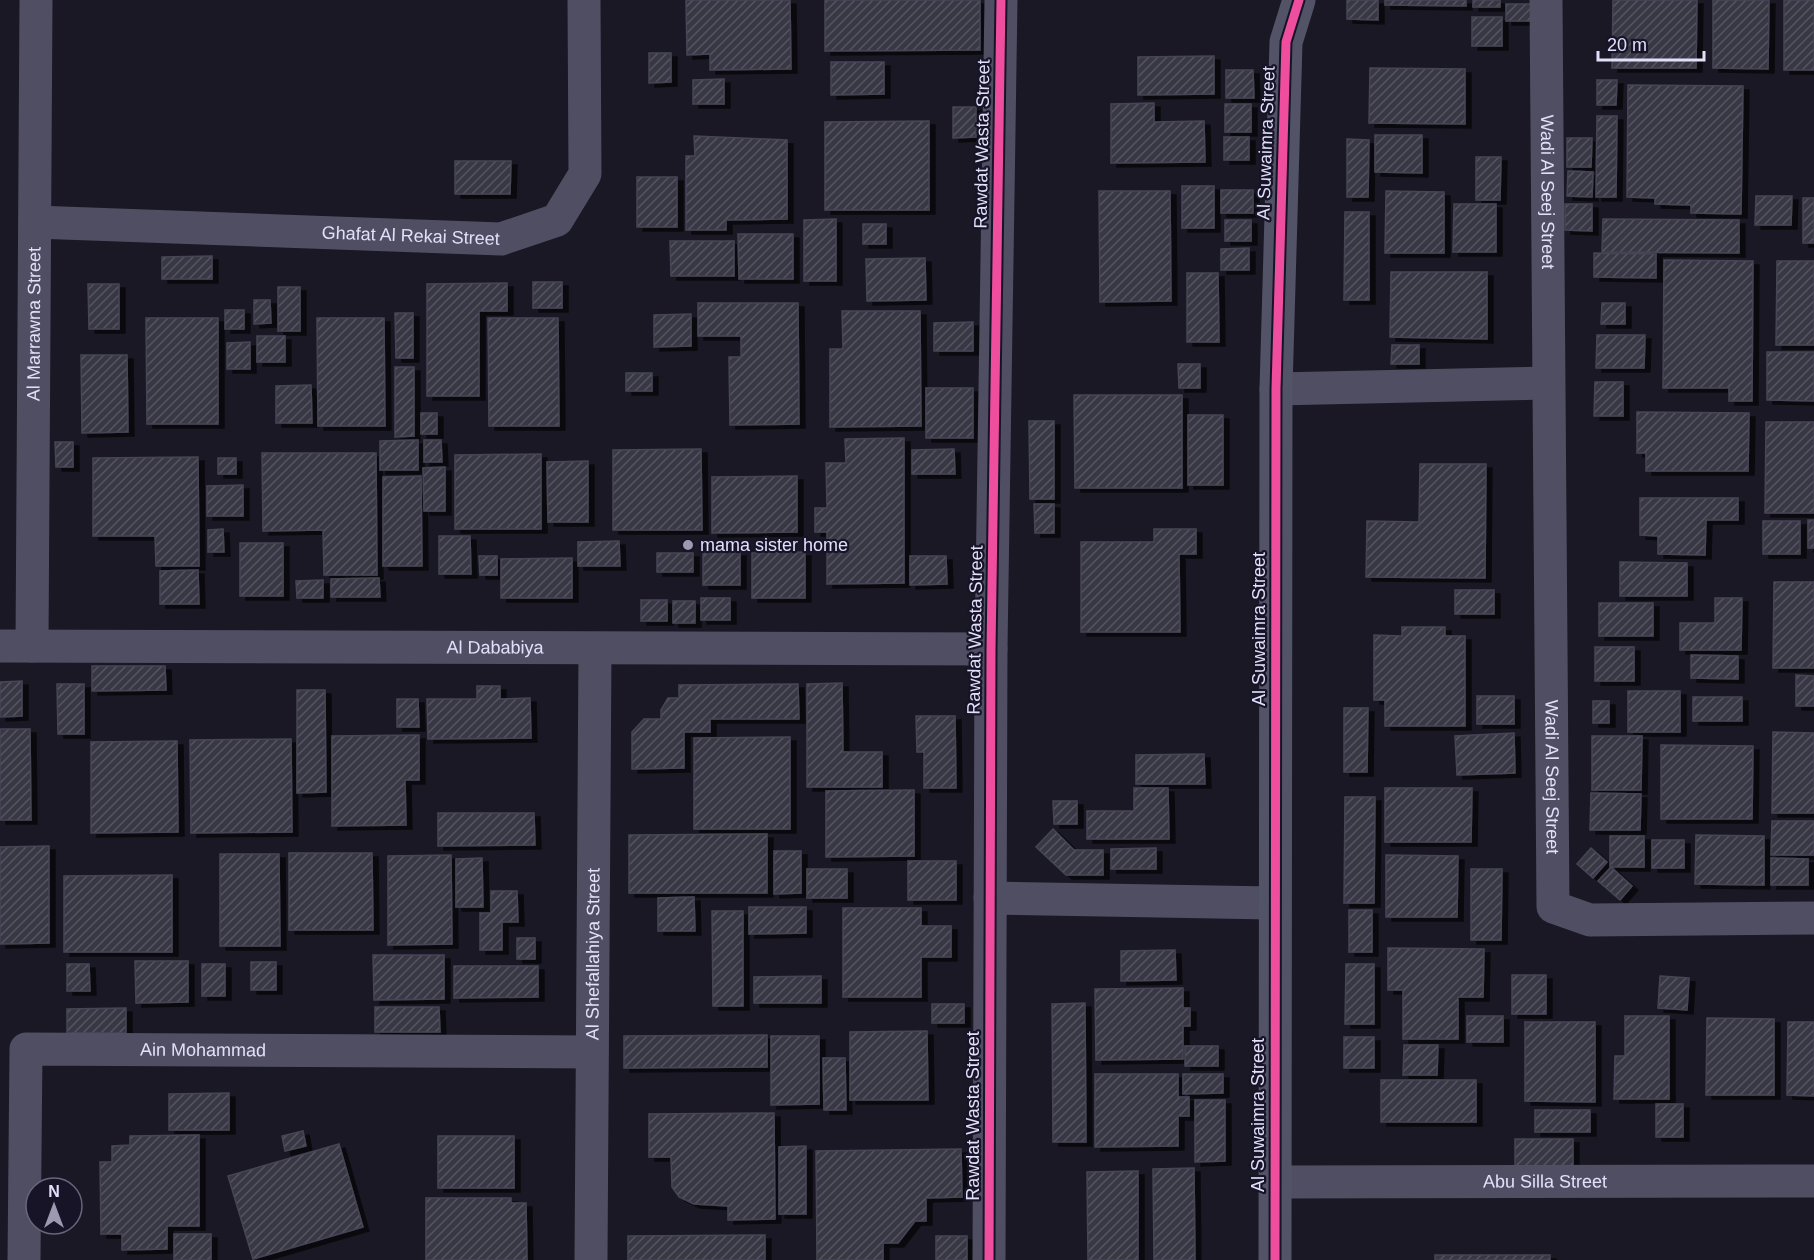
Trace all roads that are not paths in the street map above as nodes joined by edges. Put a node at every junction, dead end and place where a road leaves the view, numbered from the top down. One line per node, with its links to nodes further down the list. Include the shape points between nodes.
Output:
1 (36, 0): 8 (street, Al Marrawna Street)
2 (584, 0): 8 (street, Ghafat Al Rekai Street, via 585,174 556,220 501,239)
3 (1000, 0): 14 (street, Rawdat Wasta Street)
4 (1273, 0): 7 (street, Al Suwaimra Street)
5 (1299, 0): 7 (street, Al Suwaimra Street)
6 (1546, 0): 9 (street, Wadi Al Seej Street)
7 (1286, 42): 10 (street, Al Suwaimra Street)
8 (35, 222): 12 (street, Al Marrawna Street)
9 (1547, 383): 10 (street); 17 (street, Wadi Al Seej Street, via 1553,907 1590,920)
10 (1276, 389): 16 (street, Al Suwaimra Street)
11 (0, 646): 12 (street, Al Dababiya)
12 (32, 646): 13 (street, Al Dababiya)
13 (595, 649): 14 (street, Al Dababiya); 18 (street, Al Shefallahiya Street)
14 (991, 649): 15 (street, Rawdat Wasta Street)
15 (990, 898): 16 (street); 23 (street, Rawdat Wasta Street)
16 (1274, 903): 20 (street, Al Suwaimra Street)
17 (1814, 918)
18 (592, 1052): 21 (street, Ain Mohammad, via 26,1049); 22 (street, Al Shefallahiya Street)
19 (1814, 1180): 20 (street, Abu Silla Street)
20 (1275, 1182): 24 (street, Al Suwaimra Street)
21 (24, 1260)
22 (591, 1260)
23 (989, 1260)
24 (1275, 1260)

